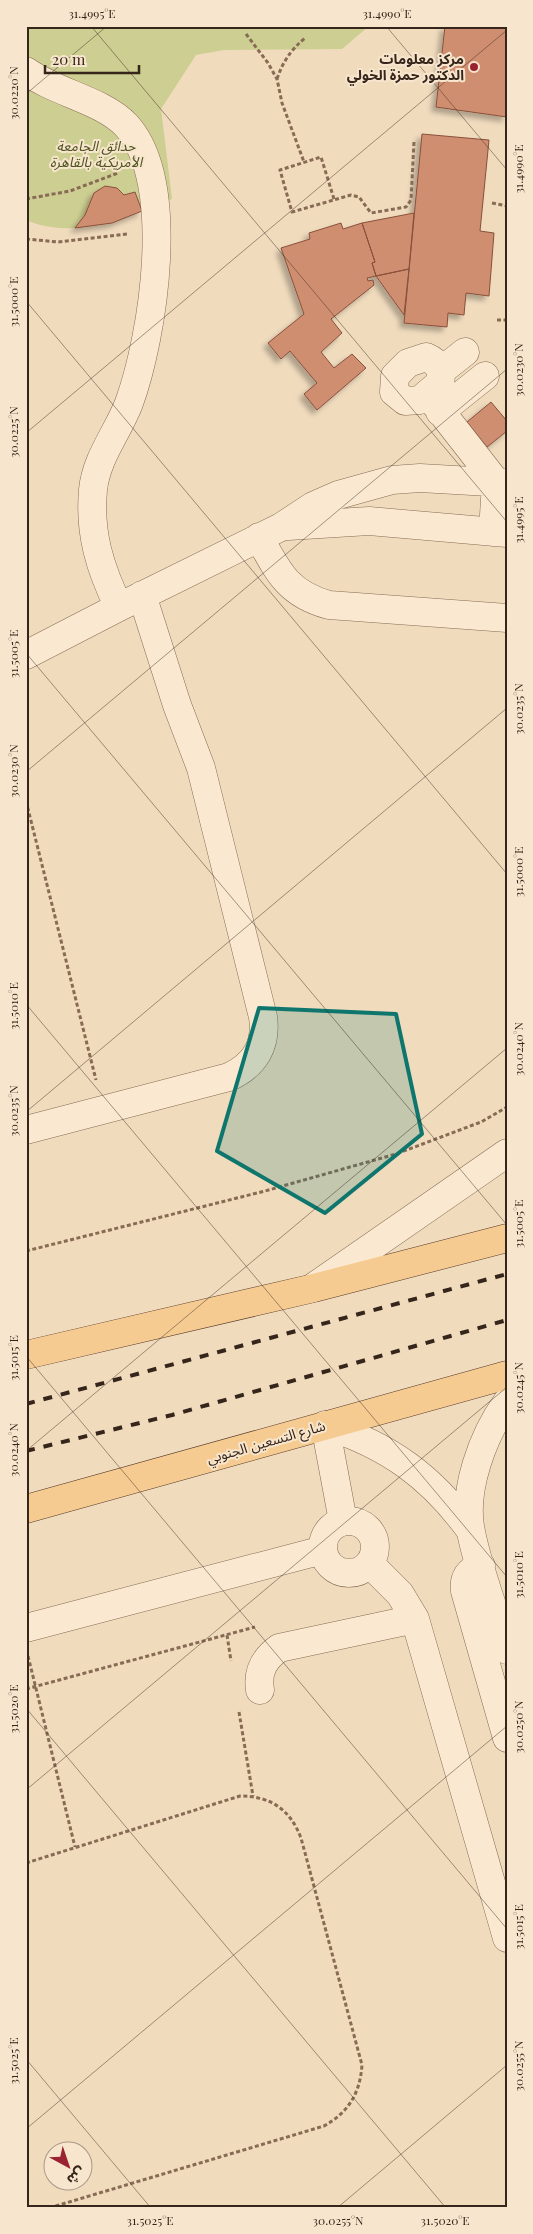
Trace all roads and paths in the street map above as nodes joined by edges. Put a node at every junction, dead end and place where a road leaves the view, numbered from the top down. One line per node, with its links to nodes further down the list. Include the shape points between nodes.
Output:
1 (246, 34): 4 (path)
2 (306, 37): 4 (path, via 282,63)
3 (26, 71): 6 (street, via 62,92 109,111 126,125)
4 (277, 80): 7 (path)
5 (414, 142): 9 (path, via 411,200 406,206 371,213 355,195)
6 (146, 159): 8 (path, via 70,191); 12 (street)
7 (304, 162): 9 (path, via 321,157); 9 (path, via 280,170 292,212)
8 (26, 199)
9 (334, 199)
10 (492, 203): 11 (path)
11 (507, 206)
12 (156, 228): 13 (path, via 90,240); 23 (street, via 152,307 142,366 128,406 98,468 93,489 93,536 98,560)
13 (26, 239)
14 (497, 320): 15 (path)
15 (507, 320)
16 (465, 352): 17 (street)
17 (441, 371): 19 (street); 19 (street, via 433,360 419,358 408,363 395,376 394,392 405,401)
18 (486, 376): 19 (street)
19 (434, 403): 20 (street)
20 (502, 482): 21 (street, via 420,478 364,486 312,506); 22 (street)
21 (270, 532): 22 (street, via 310,523 369,521); 23 (street); 24 (street, via 287,584 314,601 329,605)
22 (500, 532)
23 (130, 601): 25 (street); 28 (street, via 201,768 265,1029 258,1053 241,1071 229,1077)
24 (507, 618)
25 (26, 655)
26 (26, 801): 28 (path)
27 (507, 1107): 32 (path, via 481,1122 396,1154 266,1191)
28 (103, 1110): 29 (street)
29 (26, 1130)
30 (507, 1153): 33 (street)
31 (507, 1238): 33 (main road)
32 (26, 1251)
33 (314, 1288): 34 (main road)
34 (26, 1355)
35 (507, 1375): 37 (main road, شارع التسعين الجنوبي)
36 (507, 1402): 40 (street, via 484,1441 475,1470)
37 (325, 1426): 38 (main road, شارع التسعين الجنوبي); 39 (street); 40 (street, via 374,1444 404,1462 438,1490)
38 (26, 1508)
39 (343, 1521): 41 (street, via 327,1532); 42 (street, via 362,1524 374,1537 376,1546)
40 (470, 1531): 43 (street)
41 (323, 1550): 42 (street, via 329,1564 342,1573 357,1572); 47 (street)
42 (370, 1564): 44 (street, via 400,1594)
43 (481, 1566): 48 (street); 54 (street, via 469,1573 465,1591)
44 (415, 1619): 52 (street, via 279,1648 260,1671); 58 (street)
45 (264, 1625): 46 (path)
46 (227, 1635): 49 (path); 50 (path)
47 (27, 1640): 50 (path)
48 (507, 1650)
49 (232, 1663)
50 (36, 1686): 51 (path); 56 (path)
51 (26, 1689)
52 (260, 1690)
53 (239, 1711): 55 (path)
54 (507, 1738)
55 (252, 1796): 56 (path, via 240,1796); 59 (path, via 277,1804 288,1813 301,1838 362,2065 357,2092 343,2113 324,2126)
56 (75, 1847): 57 (path)
57 (26, 1863)
58 (507, 1938)
59 (49, 2208)

